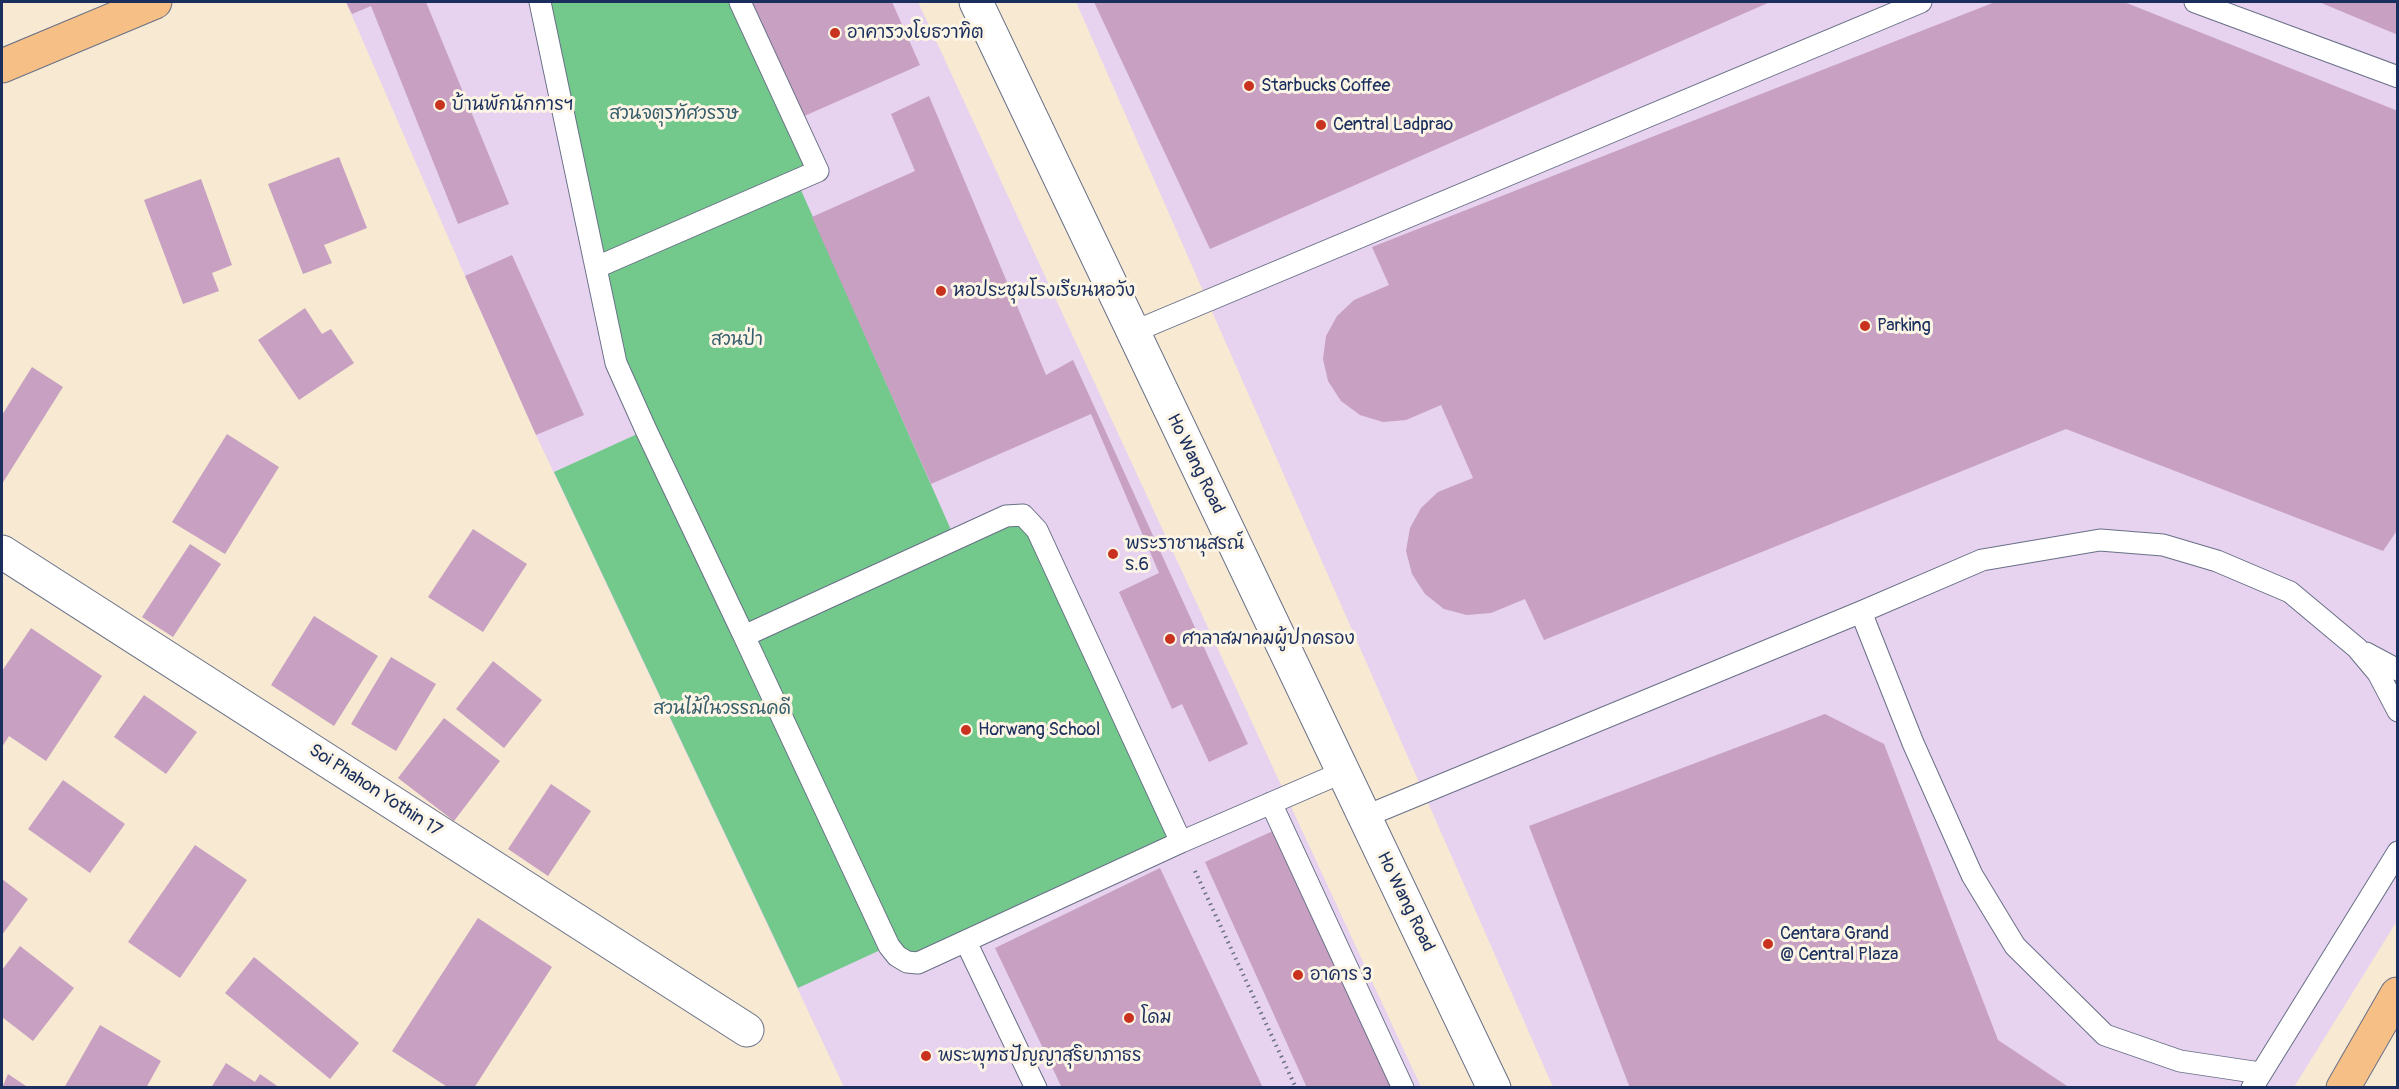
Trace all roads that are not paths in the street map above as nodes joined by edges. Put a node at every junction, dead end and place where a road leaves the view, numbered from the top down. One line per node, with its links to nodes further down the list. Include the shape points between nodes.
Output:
1 (155, 2): 7 (main road)
2 (540, 2): 9 (lane)
3 (740, 2): 9 (lane, via 818,171)
4 (976, 2): 10 (street, Ho Wang Road)
5 (1921, 2): 10 (lane)
6 (2195, 2): 8 (lane)
7 (2, 66)
8 (2397, 77)
9 (597, 267): 13 (lane, via 616,363)
10 (1133, 332): 17 (street, Ho Wang Road)
11 (2, 552): 24 (street, Soi Phahon Yothin 17)
12 (1861, 612): 14 (lane, via 1982,560 2100,540 2163,545 2217,561 2290,592); 19 (lane); 25 (lane, via 1912,743 1972,875 2015,946 2105,1035 2180,1061)
13 (744, 636): 20 (lane, via 1006,516 1023,515 1037,530); 22 (lane, via 889,946 907,962 918,963)
14 (2357, 648): 15 (lane); 16 (lane, via 2378,673)
15 (2397, 670)
16 (2397, 711)
17 (1343, 772): 18 (lane); 19 (street, Ho Wang Road)
18 (1271, 803): 20 (lane); 27 (lane)
19 (1364, 817): 28 (street, Ho Wang Road)
20 (1181, 842): 22 (lane)
21 (2397, 852): 25 (lane)
22 (966, 942): 26 (lane)
23 (2397, 994): 29 (main road)
24 (747, 1030)
25 (2256, 1080)
26 (1036, 1088)
27 (1403, 1088)
28 (1494, 1088)
29 (2343, 1088)

